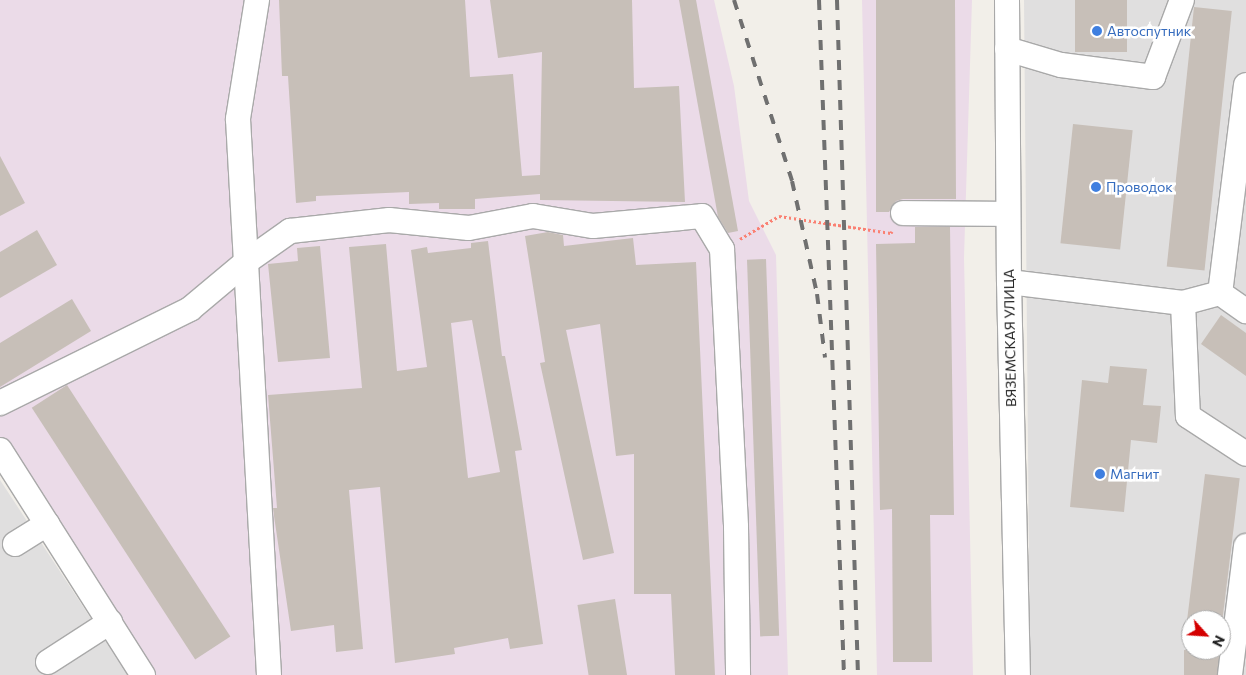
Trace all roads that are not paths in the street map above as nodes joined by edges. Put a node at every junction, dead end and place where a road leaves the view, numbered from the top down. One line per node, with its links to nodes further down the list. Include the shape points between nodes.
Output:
1 (257, 0): 9 (street, via 238,119)
2 (1007, 0): 4 (street, ВЯЗЕМСКАЯ УЛИЦА)
3 (1182, 0): 4 (street, via 1153,77 1061,66)
4 (1007, 48): 8 (street, ВЯЗЕМСКАЯ УЛИЦА)
5 (1246, 85): 6 (street)
6 (1243, 137): 11 (street)
7 (903, 213): 8 (street)
8 (1008, 214): 10 (street, ВЯЗЕМСКАЯ УЛИЦА)
9 (246, 262): 14 (street, via 190,309); 24 (street); 25 (street, via 290,231 389,220 469,228 533,216 593,226 702,216 722,249 736,528)
10 (1009, 282): 12 (street); 26 (street, ВЯЗЕМСКАЯ УЛИЦА)
11 (1220, 293): 12 (street); 13 (street)
12 (1183, 303): 16 (street, via 1188,416)
13 (1246, 312)
14 (0, 403)
15 (0, 450): 17 (street)
16 (1246, 454)
17 (47, 524): 18 (street); 21 (street)
18 (15, 544)
19 (1246, 546): 20 (street)
20 (1243, 603): 27 (street)
21 (110, 622): 22 (street); 23 (street)
22 (48, 662)
23 (143, 675)
24 (269, 675)
25 (738, 675)
26 (1018, 675)
27 (1230, 675)

